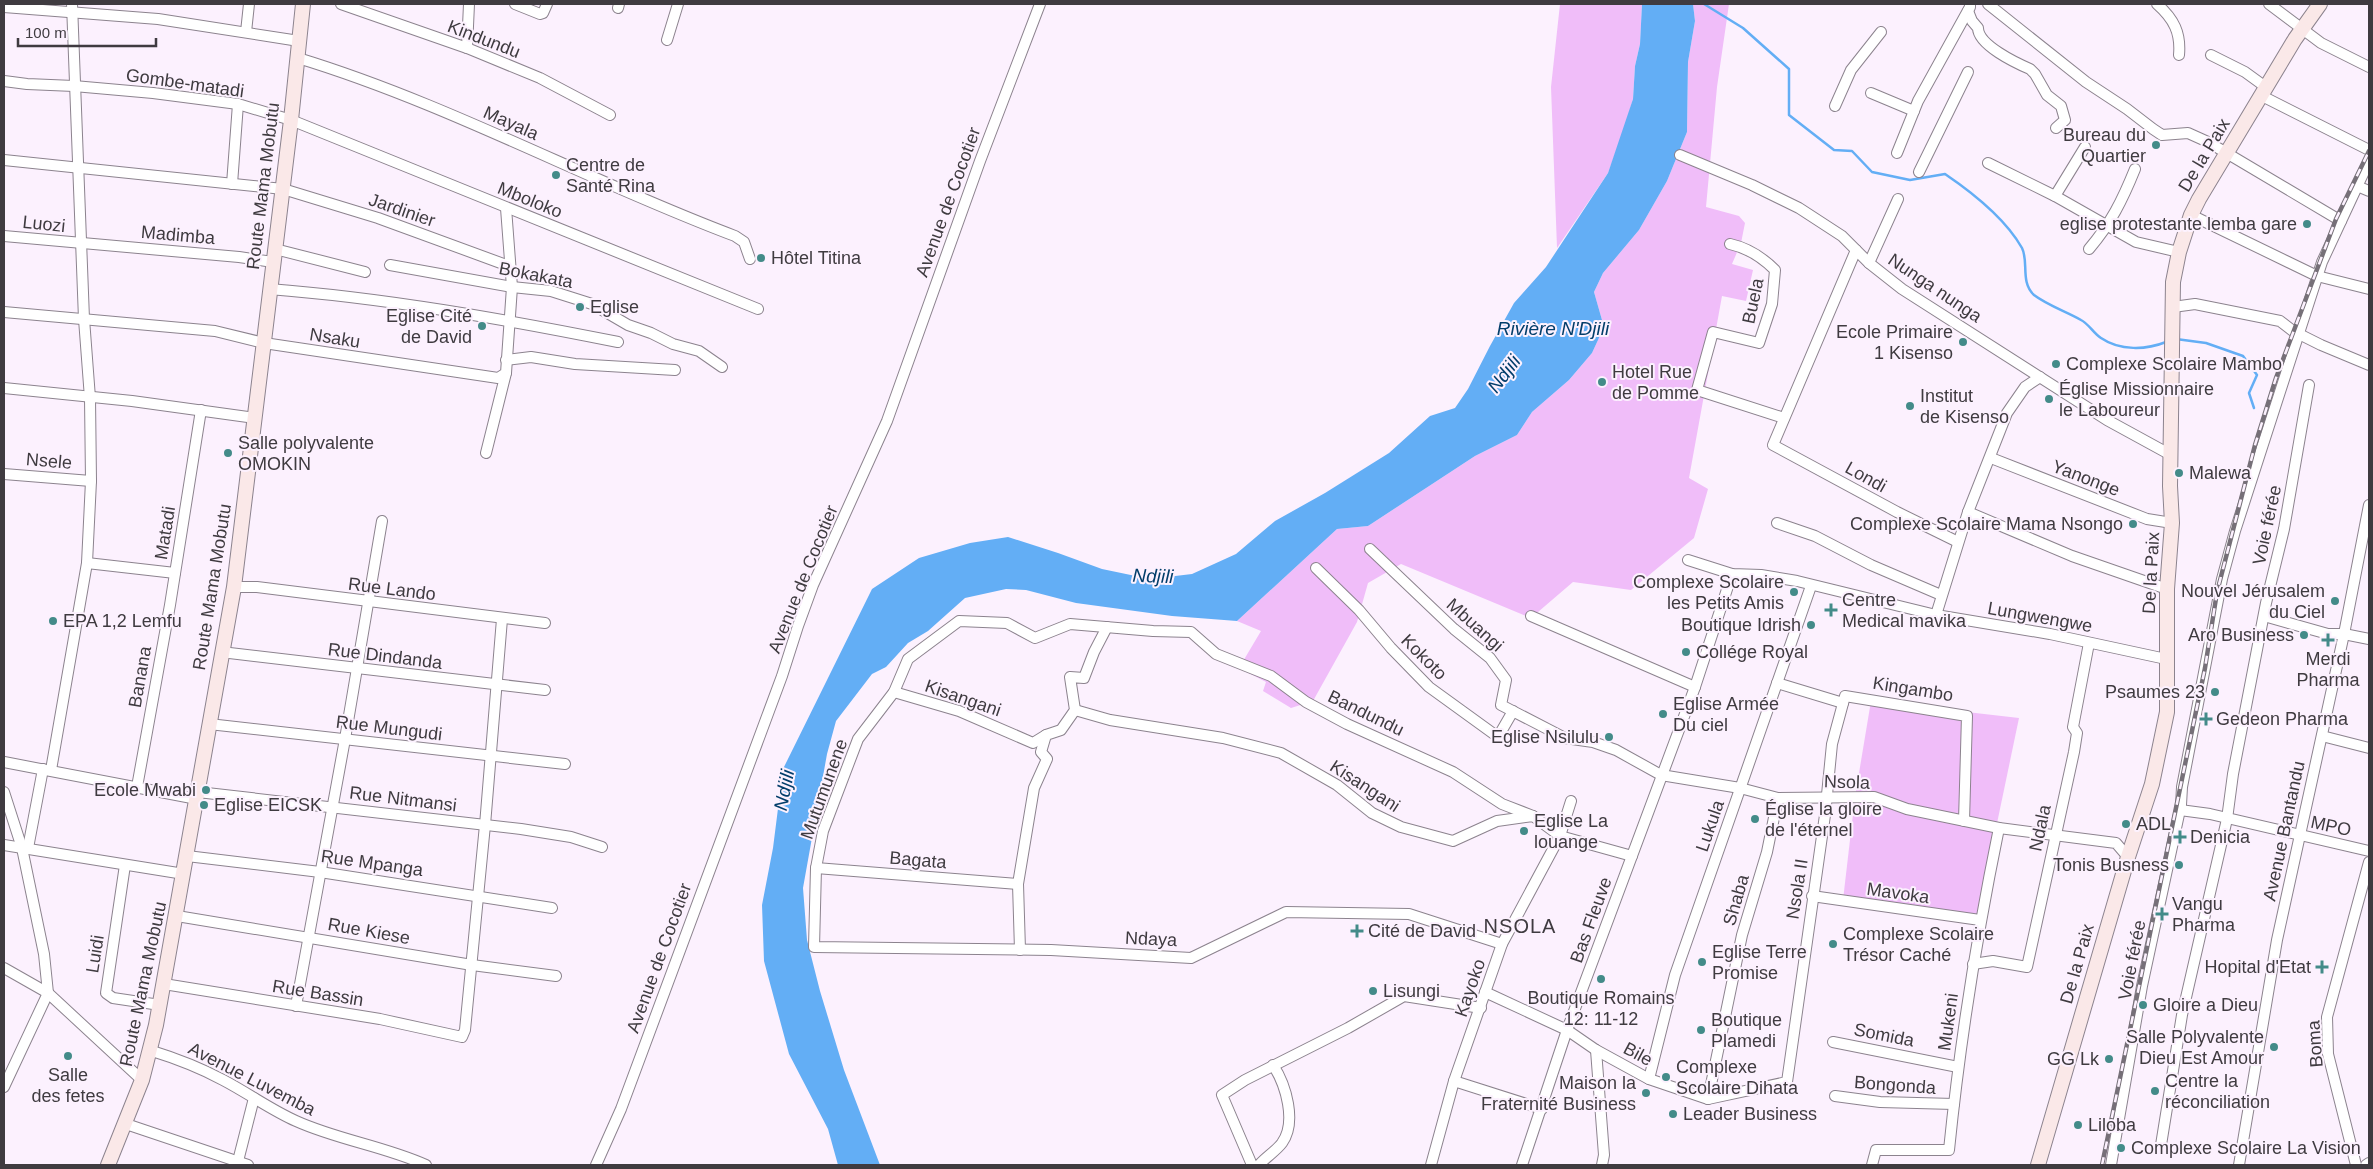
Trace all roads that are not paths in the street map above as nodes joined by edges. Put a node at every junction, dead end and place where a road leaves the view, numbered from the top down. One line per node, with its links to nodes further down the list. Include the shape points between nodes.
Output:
1 (249, 4): 17 (street)
2 (303, 4): 20 (street, Route Mama Mobutu)
3 (341, 4): 21 (street, Kindundu)
4 (469, 4): 21 (street)
5 (515, 4): 15 (street, via 540,14)
6 (678, 4): 19 (street)
7 (1040, 4): 218 (street, Avenue de Cocotier, via 887,421 813,585 621,1109)
8 (1988, 4): 40 (street, via 2086,82 2162,135 2188,133)
9 (2157, 4): 22 (street, via 2175,24 2180,39)
10 (2269, 4): 16 (street)
11 (2320, 4): 16 (street, De la Paix)
12 (4, 7): 14 (street)
13 (1969, 7): 33 (street); 36 (street, via 1979,35 1989,46 2030,69 2047,95 2062,106 2065,120)
14 (72, 8): 17 (street); 28 (street)
15 (545, 8)
16 (2302, 29): 25 (street); 29 (street, De la Paix)
17 (246, 32): 20 (street)
18 (1881, 32): 32 (street, via 1851,70)
19 (667, 40)
20 (299, 41): 24 (street, Route Mama Mobutu)
21 (466, 48): 34 (street, Kindundu, via 540,78)
22 (2179, 55)
23 (2211, 55): 29 (street, via 2245,72)
24 (298, 58): 35 (street, Route Mama Mobutu); 65 (street, Mayala, via 452,115 744,242)
25 (2369, 67)
26 (1968, 72): 47 (street)
27 (4, 81): 28 (street)
28 (74, 86): 31 (street, Gombe-matadi); 45 (street)
29 (2265, 92): 38 (street); 40 (street, De la Paix)
30 (1871, 93): 33 (street)
31 (238, 104): 35 (street, Gombe-matadi); 48 (street)
32 (1835, 106)
33 (1914, 110): 39 (street)
34 (610, 115)
35 (291, 120): 50 (street, Route Mama Mobutu); 54 (street, Mboloko)
36 (2056, 128)
37 (2086, 147): 52 (street)
38 (2369, 150)
39 (1897, 153)
40 (2227, 154): 55 (street, De la Paix); 56 (street)
41 (1680, 155): 62 (street, Nunga nunga, via 1799,208 1842,236)
42 (4, 160): 45 (street)
43 (2369, 161): 49 (street, Voie férée)
44 (1988, 163): 52 (street)
45 (79, 168): 48 (street); 59 (street)
46 (2135, 169): 57 (street)
47 (1919, 172)
48 (232, 184): 50 (street)
49 (2357, 186): 51 (street); 56 (street, Voie férée)
50 (283, 188): 64 (street, Route Mama Mobutu); 68 (street, Jardinier, via 378,218)
51 (2369, 191)
52 (2055, 196): 57 (street)
53 (1898, 199): 66 (street)
54 (506, 208): 68 (street); 75 (street, Mboloko)
55 (2191, 215): 63 (street, De la Paix); 70 (street)
56 (2342, 221): 70 (street, Voie férée)
57 (2108, 226): 61 (street); 63 (street, via 2136,242)
58 (4, 236): 59 (street, Luozi)
59 (81, 244): 64 (street, Madimba, via 211,254); 77 (street)
60 (1730, 244): 93 (street, Buela, via 1749,250 1776,270 1772,304 1760,342 1713,332 1697,390)
61 (2089, 249)
62 (1856, 250): 66 (street, Nunga nunga); 93 (street)
63 (2179, 252): 74 (street, De la Paix, via 2173,282)
64 (274, 255): 69 (street, Madimba); 72 (street, Route Mama Mobutu)
65 (750, 260)
66 (1869, 263): 87 (street, Nunga nunga, via 1902,289)
67 (390, 265): 71 (street, Bokakata)
68 (509, 266): 71 (street)
69 (365, 272)
70 (2317, 276): 73 (street); 79 (street, Voie férée)
71 (512, 287): 78 (street); 84 (street, Bokakata, via 550,291 592,304 628,325 673,344 699,350)
72 (269, 289): 78 (street); 81 (street, Route Mama Mobutu)
73 (2369, 289)
74 (2173, 307): 79 (street, via 2195,304 2263,316 2280,321); 95 (street, De la Paix)
75 (758, 309)
76 (4, 312): 77 (street)
77 (84, 319): 81 (street, via 215,331); 90 (street)
78 (508, 320): 80 (street); 82 (street)
79 (2298, 333): 83 (street); 155 (street, Voie férée, via 2222,579)
80 (618, 342)
81 (264, 343): 86 (street, Nsaku, via 498,378); 92 (street, Route Mama Mobutu)
82 (506, 360): 85 (street, via 531,357 575,364); 86 (street)
83 (2369, 365)
84 (722, 366)
85 (675, 370)
86 (506, 373): 94 (street)
87 (2040, 376): 95 (street, Nunga nunga, via 2107,420); 96 (street, via 2025,387 2008,412)
88 (2310, 385): 118 (street, Voie férée, via 2284,529)
89 (4, 388): 90 (street)
90 (90, 398): 91 (street); 98 (street)
91 (200, 410): 92 (street); 109 (street, Matadi)
92 (255, 418): 112 (street, Route Mama Mobutu)
93 (1784, 418): 104 (street, Londi, via 1773,440 1774,446)
94 (486, 452)
95 (2171, 455): 103 (street, De la Paix)
96 (1991, 458): 100 (street); 103 (street, Yanonge, via 2147,518)
97 (4, 474): 98 (street, Nsele)
98 (91, 481): 107 (street)
99 (2369, 505): 123 (street, Avenue Bantandu)
100 (1968, 512): 104 (street); 113 (street, via 2072,556)
101 (382, 521): 115 (street)
102 (1777, 523): 114 (street, via 1815,536 1871,565)
103 (2172, 523): 113 (street, De la Paix)
104 (1958, 542): 114 (street)
105 (1370, 549): 136 (street, Mbuangi, via 1454,629 1490,658 1506,680 1501,705)
106 (1688, 560): 110 (street, Lungwengwe)
107 (87, 562): 109 (street, Matadi); 145 (street)
108 (1316, 568): 136 (street, Kokoto, via 1429,687 1498,737)
109 (175, 573): 147 (street, Banana)
110 (1732, 574): 111 (street, Lungwengwe, via 1761,575); 131 (street, Bas Fleuve)
111 (1811, 586): 116 (street, Lungwengwe); 129 (street, Lukula)
112 (234, 587): 115 (street, Rue Lando, via 257,587); 126 (street, Route Mama Mobutu)
113 (2167, 589): 127 (street, De la Paix)
114 (1941, 595): 116 (street)
115 (367, 602): 119 (street, Rue Lando); 128 (street)
116 (1936, 615): 125 (street, Lungwengwe)
117 (1531, 616): 131 (street)
118 (2264, 616): 123 (street, via 2328,634); 157 (street, Voie férée, via 2233,774)
119 (502, 619): 120 (street, Rue Lando); 130 (street)
120 (545, 624)
121 (1107, 627): 122 (street, Mutumunene); 133 (street, Mutumunene, via 1070,624 1035,638 1006,623 959,620 908,659); 135 (street, via 1084,678 1070,677)
122 (1191, 632): 156 (street, Bandundu, via 1216,654 1271,676 1306,702 1347,724 1453,772 1502,804)
123 (2344, 634): 124 (street); 139 (street, Avenue Bantandu)
124 (2369, 640)
125 (2089, 643): 127 (street, Lungwengwe); 161 (street, Ndala, via 2073,727 2077,733)
126 (222, 652): 128 (street, Rue Dindanda); 137 (street, Route Mama Mobutu)
127 (2166, 659): 170 (street, De la Paix, via 2167,712 2152,784)
128 (357, 669): 130 (street, Rue Dindanda); 140 (street)
129 (1777, 683): 134 (street); 148 (street, Lukula)
130 (495, 685): 132 (street, Rue Dindanda); 142 (street)
131 (1695, 687): 146 (street, Bas Fleuve)
132 (545, 690)
133 (894, 692): 138 (street, Kisangani, via 960,711 1033,743); 173 (street, Mutumunene, via 858,739 823,831)
134 (1843, 703): 151 (street, Nsola II, via 1832,744); 158 (street, Kingambo, via 1847,696 1967,716)
135 (1075, 710): 138 (street, via 1061,730); 156 (street, Kisangani, via 1110,720 1223,738 1281,753 1337,785 1372,814 1401,828 1453,841 1497,820)
136 (1513, 711): 146 (street, Nsola, via 1566,738 1616,750)
137 (209, 724): 140 (street, Rue Mungudi); 150 (street, Route Mama Mobutu)
138 (1046, 735): 176 (street, via 1041,752 1047,759 1034,788)
139 (2322, 736): 141 (street); 163 (street, Avenue Bantandu)
140 (345, 739): 142 (street, Rue Mungudi); 154 (street)
141 (2369, 748)
142 (490, 756): 144 (street, Rue Mungudi); 159 (street)
143 (4, 762): 145 (street)
144 (564, 764)
145 (47, 769): 147 (street); 166 (street)
146 (1661, 775): 148 (street, Nsola); 169 (street, Bas Fleuve)
147 (137, 786): 150 (street)
148 (1740, 788): 152 (street, Nsola); 202 (street, Lukula, via 1675,975)
149 (4, 792): 166 (street)
150 (197, 796): 154 (street, Rue Nitmansi); 168 (street, Route Mama Mobutu)
151 (1827, 796): 152 (street, Nsola); 158 (street, Nsola, via 1874,797 1908,809); 178 (street, Nsola II)
152 (1778, 798): 208 (street, Shaba, via 1742,934)
153 (1571, 801): 162 (street, Kayoko)
154 (331, 806): 159 (street, Rue Nitmansi); 174 (street)
155 (2180, 810): 157 (street); 226 (street, Voie férée, via 2142,986)
156 (1533, 816): 162 (street)
157 (2228, 819): 163 (street, MPO); 212 (street, Voie férée, via 2182,1015)
158 (1964, 821): 160 (street, Nsola)
159 (485, 825): 165 (street, Rue Nitmansi, via 570,837); 177 (street)
160 (1999, 828): 161 (street, Nsola); 181 (street, Mukeni)
161 (2056, 835): 170 (street, Nsola, via 2116,843); 186 (street, Ndala, via 2027,967 1993,961)
162 (1560, 836): 169 (street); 183 (street, Kayoko)
163 (2300, 836): 167 (street, MPO); 227 (street, Avenue Bantandu, via 2277,940)
164 (4, 845): 166 (street)
165 (602, 847)
166 (25, 848): 172 (street); 192 (street)
167 (2369, 851)
168 (187, 856): 174 (street, Rue Mpanga); 175 (street, Route Mama Mobutu)
169 (1632, 856): 196 (street, Bas Fleuve)
170 (2128, 857): 225 (street, De la Paix)
171 (2369, 862): 228 (street, Boma, via 2327,1017 2328,1054)
172 (125, 865): 175 (street); 193 (street, Luidi, via 106,993 112,998)
173 (816, 868): 176 (street, Bagata); 184 (street, Mutumunene)
174 (320, 872): 177 (street, Rue Mpanga); 182 (street)
175 (184, 874): 180 (street, Route Mama Mobutu)
176 (1018, 884): 185 (street)
177 (478, 895): 179 (street, Rue Mpanga); 187 (street)
178 (1812, 896): 181 (street, Mavoka); 208 (street, Nsola II, via 1787,1082)
179 (552, 908)
180 (177, 916): 182 (street, Rue Kiese); 190 (street, Route Mama Mobutu)
181 (1980, 920): 186 (street, Mukeni)
182 (308, 937): 187 (street, Rue Kiese); 194 (street)
183 (1502, 944): 185 (street, Ndaya, via 1409,914 1286,912 1191,958); 191 (street, Kayoko)
184 (814, 947): 185 (street, Ndaya)
185 (1020, 950)
186 (1973, 964): 201 (street, Mukeni)
187 (472, 965): 189 (street, Rue Kiese); 194 (street, Rue Bassin, via 462,1037 380,1019)
188 (4, 968): 192 (street)
189 (556, 976)
190 (164, 984): 193 (street, Route Mama Mobutu); 194 (street, Rue Bassin)
191 (1485, 992): 195 (street, Kayoko); 196 (street, Bile)
192 (48, 993): 203 (street); 204 (street)
193 (160, 1006): 198 (street, Route Mama Mobutu)
194 (296, 1006)
195 (1481, 1008): 200 (street, via 1404,996); 205 (street, Kayoko)
196 (1567, 1030): 199 (street, Bile); 210 (street, Bas Fleuve)
197 (1833, 1042): 201 (street, Somida)
198 (149, 1050): 203 (street, Route Mama Mobutu); 207 (street, Avenue Luvemba, via 186,1062)
199 (1596, 1050): 202 (street, Bile); 223 (street, via 1604,1155)
200 (1273, 1065): 219 (street, via 1222,1095); 220 (street, via 1288,1103 1288,1133 1281,1145)
201 (1958, 1067): 209 (street, Mukeni)
202 (1649, 1079): 208 (street, Bile)
203 (142, 1080): 211 (street, Route Mama Mobutu)
204 (5, 1081)
205 (1454, 1082): 210 (street); 221 (street, Kayoko)
206 (1835, 1096): 209 (street, Bongonda, via 1880,1102)
207 (254, 1098): 213 (street); 217 (street, Avenue Luvemba, via 296,1121)
208 (1708, 1099)
209 (1954, 1104): 224 (street, Mukeni, via 1949,1150 1876,1150)
210 (1542, 1109): 222 (street, Bas Fleuve)
211 (126, 1124): 213 (street); 215 (street, Route Mama Mobutu)
212 (2160, 1145)
213 (237, 1163): 216 (street)
214 (2369, 1163): 229 (street)
215 (108, 1165)
216 (248, 1165)
217 (426, 1165)
218 (596, 1165)
219 (1252, 1165)
220 (1259, 1165)
221 (1430, 1165)
222 (1522, 1165)
223 (1602, 1165)
224 (1872, 1165)
225 (2038, 1165)
226 (2111, 1165)
227 (2239, 1165)
228 (2356, 1165)
229 (2366, 1165)

